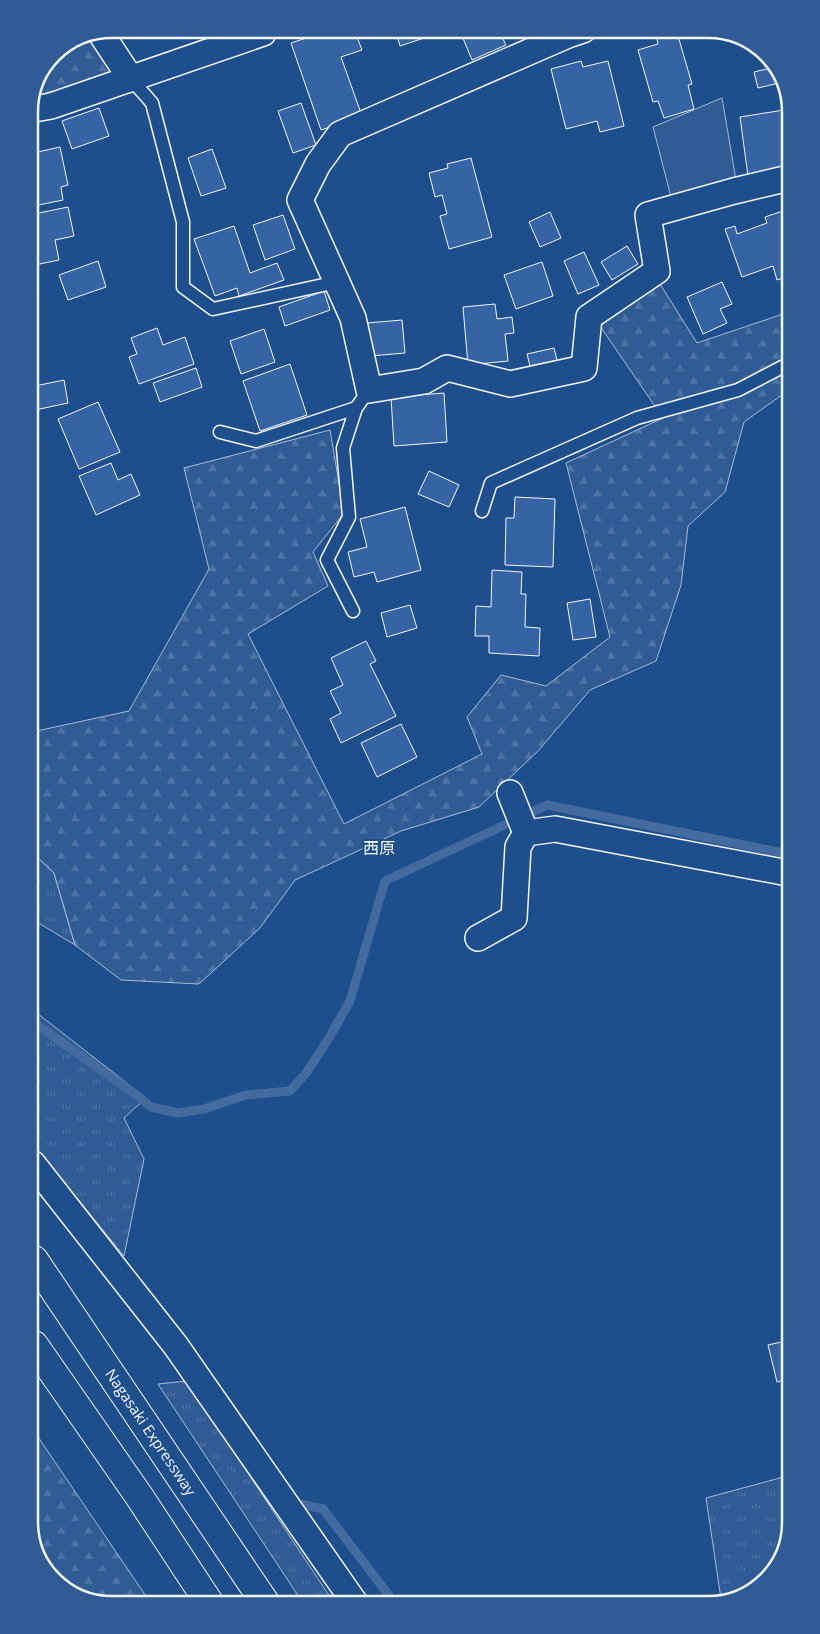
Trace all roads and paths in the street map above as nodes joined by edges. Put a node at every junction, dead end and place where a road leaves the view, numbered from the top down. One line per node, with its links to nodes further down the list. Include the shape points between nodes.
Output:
1 (251, 37): 4 (street)
2 (104, 38): 4 (street)
3 (559, 38): 7 (street, via 340,134 318,164 300,200)
4 (132, 78): 5 (street); 7 (lane, via 152,103 183,222 183,287 213,309)
5 (38, 108)
6 (782, 181): 9 (street, via 648,215 657,271 589,317 584,368 510,384 447,368 424,381)
7 (337, 282): 9 (street, via 352,318)
8 (782, 367): 11 (lane, via 738,390 637,418 492,483)
9 (362, 399): 10 (lane, via 256,441); 12 (lane, via 343,448 349,517 327,560)
10 (220, 432)
11 (482, 511)
12 (352, 611)
13 (512, 800): 14 (street)
14 (526, 833): 15 (street, via 555,830); 16 (street, via 518,847 514,918)
15 (782, 872)
16 (478, 938)
17 (37, 1169): 22 (street, via 176,1346)
18 (37, 1265): 21 (highway, Nagasaki Expressway)
19 (37, 1349): 20 (highway, via 140,1496)
20 (205, 1596)
21 (261, 1596)
22 (350, 1596)

